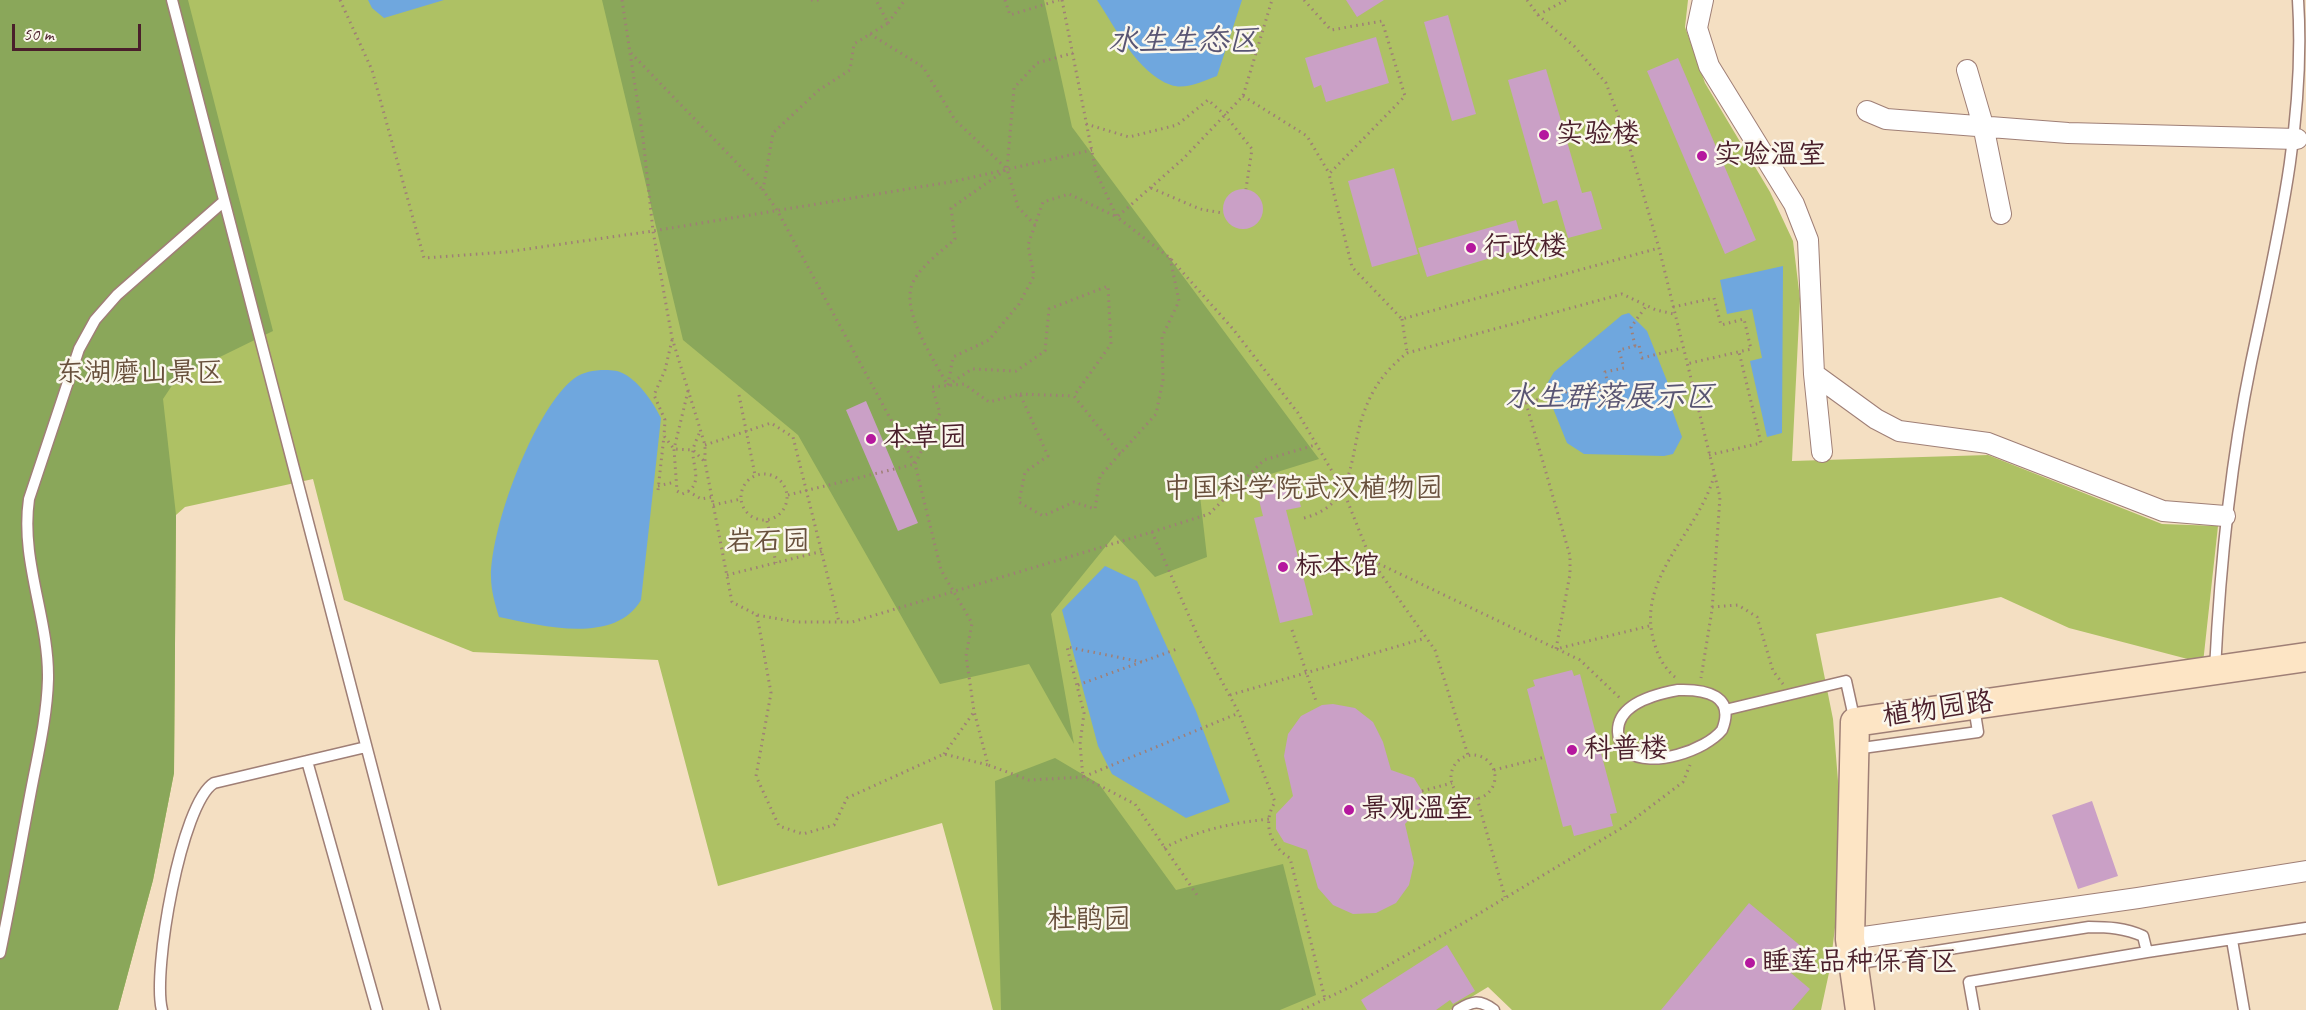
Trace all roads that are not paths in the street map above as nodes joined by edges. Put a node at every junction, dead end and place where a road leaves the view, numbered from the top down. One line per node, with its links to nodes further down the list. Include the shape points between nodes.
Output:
1 (172, 0): 8 (lane)
2 (1703, 0): 10 (street, via 1697,28 1709,66 1794,204 1808,240)
3 (2298, 0): 7 (lane, via 2302,50)
4 (1967, 70): 6 (street)
5 (1867, 111): 6 (street, via 1886,119)
6 (1983, 125): 7 (street, via 2068,133); 9 (street)
7 (2296, 139): 12 (lane)
8 (223, 202): 17 (lane); 24 (lane, via 117,295 95,320 79,350 29,499 27,545 46,639 48,679)
9 (2001, 214)
10 (1814, 374): 11 (street); 12 (street, via 1899,431 1988,443 2163,511)
11 (1822, 452)
12 (2225, 516): 14 (lane)
13 (2306, 657): 14 (street, 植物园路)
14 (2215, 670): 16 (street, 植物园路, via 1974,705)
15 (1725, 710): 15 (lane, via 1725,722 1717,737 1690,751 1657,758 1637,756 1619,738 1619,724 1631,708 1665,693 1711,693); 16 (lane, via 1846,681)
16 (1855, 736): 22 (street, 植物园路)
17 (366, 747): 18 (lane); 27 (lane)
18 (308, 761): 25 (lane, via 205,788 183,844 170,893 160,979); 26 (lane)
19 (2306, 871): 22 (street)
20 (2306, 928): 21 (lane)
21 (2232, 940): 23 (lane); 32 (lane)
22 (1851, 952): 23 (lane, via 2118,927 2143,936); 30 (street, 植物园路)
23 (2147, 952): 31 (lane, via 1970,982)
24 (0, 953)
25 (162, 1010)
26 (377, 1010)
27 (435, 1010)
28 (1458, 1010): 29 (lane, via 1478,1001)
29 (1494, 1010)
30 (1860, 1010)
31 (1974, 1010)
32 (2244, 1010)

